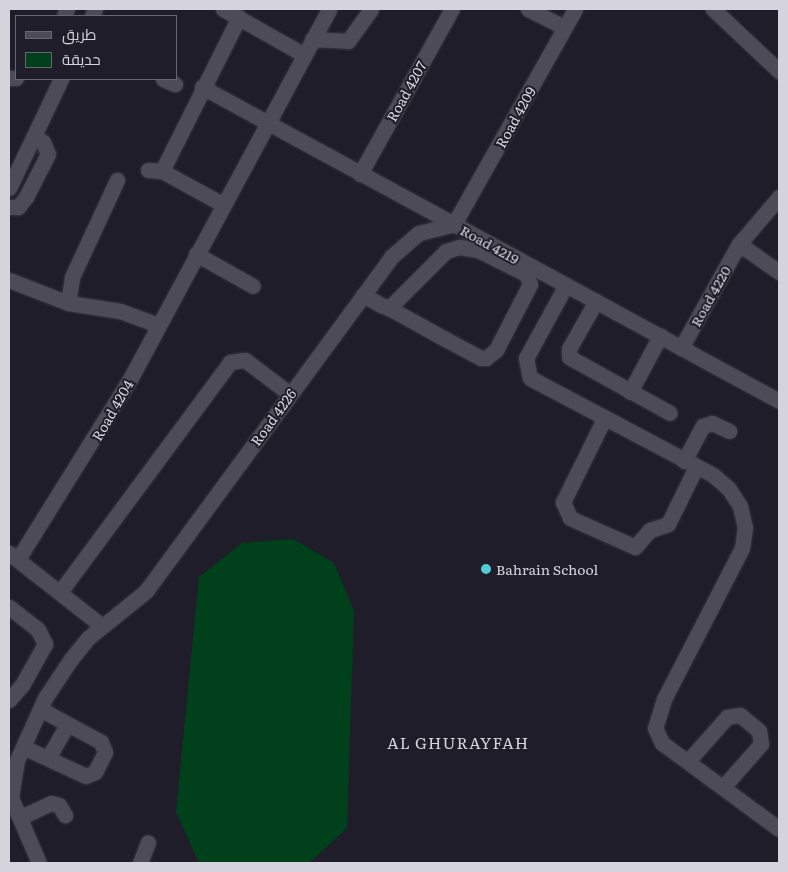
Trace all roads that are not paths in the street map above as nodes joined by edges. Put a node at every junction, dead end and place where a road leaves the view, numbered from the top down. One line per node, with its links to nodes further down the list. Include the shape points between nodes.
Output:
1 (223, 9): 8 (street)
2 (329, 9): 10 (street, Road 4204)
3 (371, 9): 10 (street, via 348,41)
4 (452, 9): 17 (street, Road 4207)
5 (528, 9): 9 (street)
6 (574, 9): 9 (street, Road 4209)
7 (713, 9): 12 (street)
8 (239, 18): 11 (street); 14 (street)
9 (564, 27): 23 (street, Road 4209)
10 (312, 39): 11 (street, Road 4204)
11 (303, 54): 15 (street, Road 4204)
12 (779, 71)
13 (61, 80): 16 (street)
14 (202, 87): 15 (street, Road 4219); 21 (street, via 155,171)
15 (266, 122): 17 (street, Road 4219); 21 (street, Road 4204)
16 (34, 136): 19 (street); 22 (street, via 43,142 48,154 26,197 18,207)
17 (360, 174): 23 (street, Road 4219)
18 (117, 180): 32 (street, via 72,277)
19 (10, 182)
20 (779, 196): 24 (street, Road 4220)
21 (222, 204): 25 (street, Road 4204)
22 (9, 207)
23 (454, 224): 28 (street, Road 4219); 30 (street, Road 4226, via 430,229 409,240 391,257)
24 (739, 244): 26 (street); 36 (street, Road 4220)
25 (196, 254): 29 (street); 34 (street, Road 4204)
26 (779, 272)
27 (9, 280): 32 (street)
28 (566, 285): 31 (street, Road 4219); 41 (street, via 526,358 526,369 538,385)
29 (253, 286)
30 (363, 295): 33 (street); 38 (street, Road 4226)
31 (596, 301): 35 (street, Road 4219); 37 (street, via 569,349 572,360)
32 (68, 303): 34 (street, via 120,311)
33 (388, 308): 33 (street, via 486,358 496,350 530,284 526,274 478,250 459,247 446,251)
34 (158, 325): 44 (street, Road 4204, via 92,444)
35 (660, 336): 36 (street, Road 4219); 37 (street)
36 (681, 348): 39 (street, Road 4219)
37 (630, 392): 40 (street)
38 (290, 394): 45 (street, via 245,360 230,362); 47 (street, Road 4226, via 146,591)
39 (779, 401)
40 (670, 413)
41 (604, 419): 43 (street); 43 (street, via 563,502 570,518 635,547 650,530 668,524)
42 (729, 431): 43 (street, via 706,424)
43 (690, 464): 54 (street, via 721,481 732,493 743,516 744,532 742,548 656,717 658,738)
44 (13, 556): 45 (street)
45 (60, 592): 47 (street)
46 (9, 607): 48 (street, via 38,630 45,644)
47 (102, 626): 50 (street, Road 4226, via 71,659)
48 (22, 685): 49 (street); 50 (street)
49 (9, 700)
50 (42, 704): 51 (street); 52 (street, Road 4226)
51 (68, 724): 53 (street); 53 (street, via 104,745 105,752 95,772 86,776)
52 (20, 743): 53 (street); 56 (street, Road 4226)
53 (48, 758)
54 (688, 761): 55 (street); 55 (street, via 726,717 740,715 759,731 761,744)
55 (723, 787): 59 (street)
56 (10, 795): 58 (street, Road 4226)
57 (65, 815): 58 (street, via 60,805 51,803)
58 (21, 817): 61 (street, Road 4226)
59 (779, 829)
60 (148, 842): 62 (street)
61 (39, 863)
62 (140, 863)

